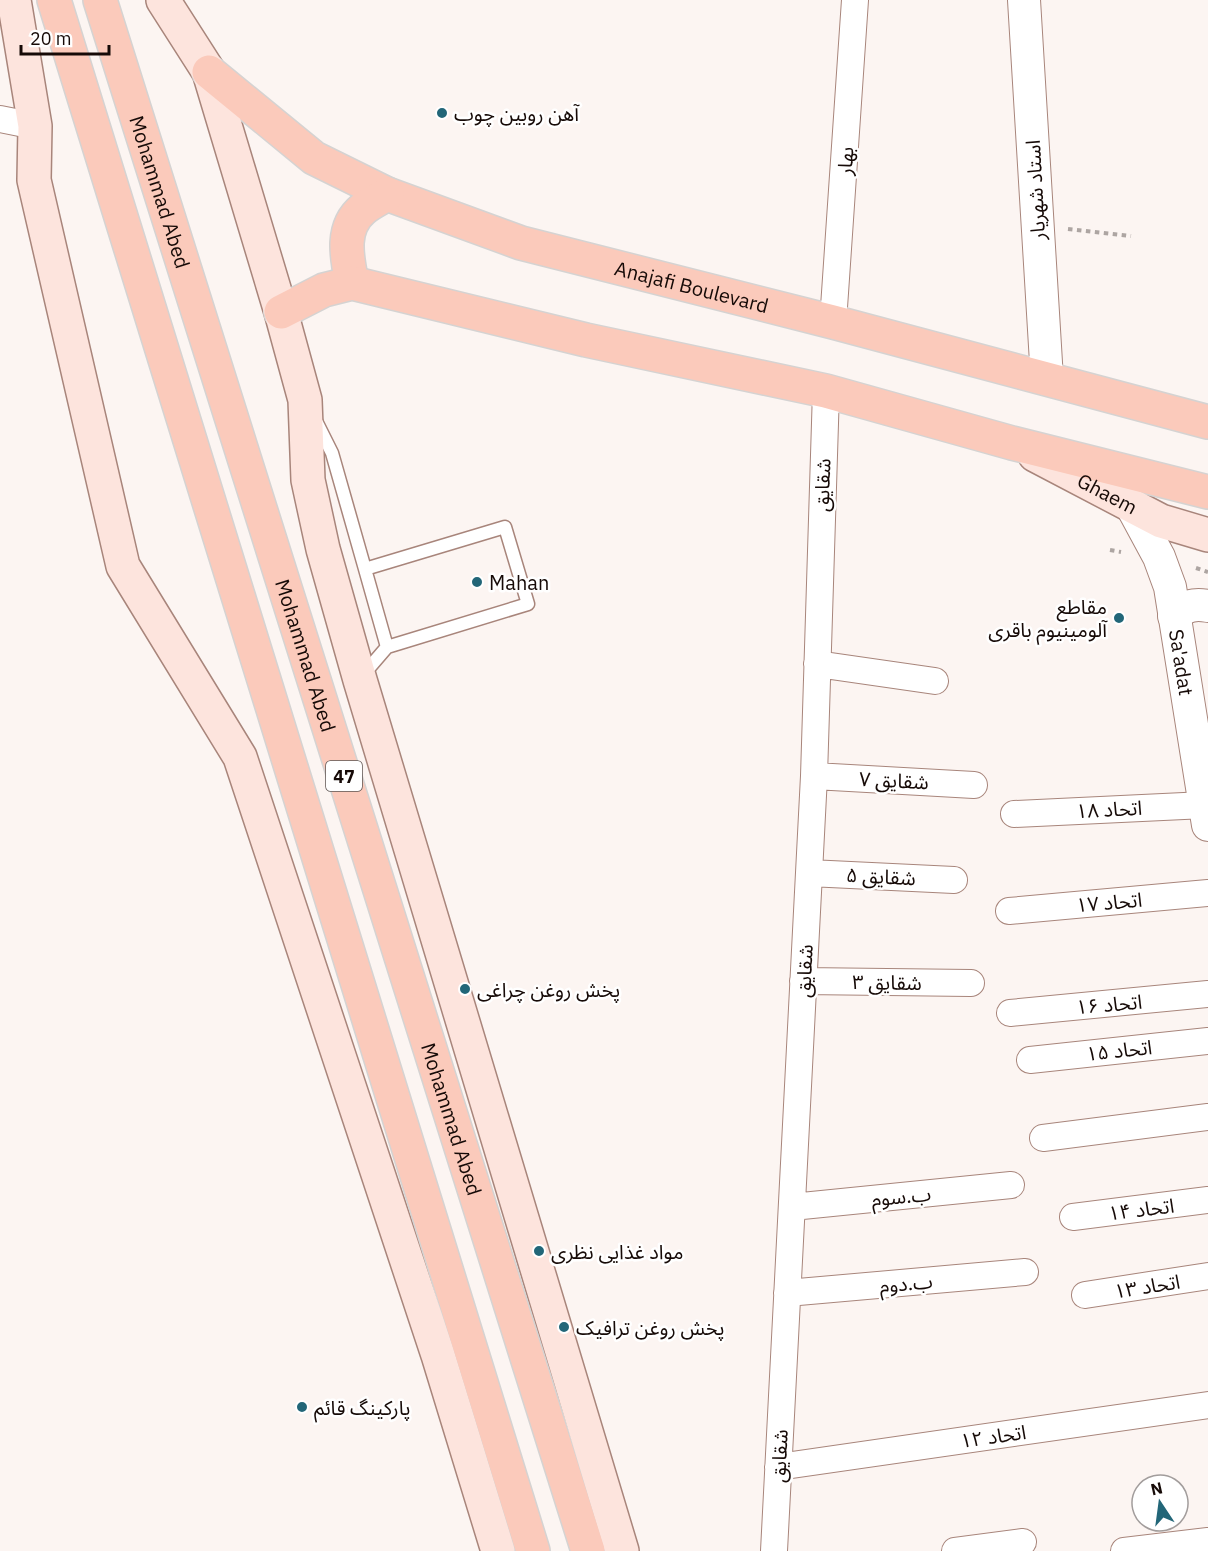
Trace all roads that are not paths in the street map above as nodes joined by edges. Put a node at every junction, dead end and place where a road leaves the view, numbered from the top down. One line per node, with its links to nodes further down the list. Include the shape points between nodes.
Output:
1 (14, 0): 9 (main road)
2 (54, 0): 58 (main road, 47)
3 (100, 0): 59 (main road, Mohammad Abed / 47)
4 (164, 0): 7 (main road)
5 (855, 0): 13 (street, بهار)
6 (1024, 0): 14 (street, استاد شهریار)
7 (209, 72): 10 (main road, Anajafi Boulevard, via 314,158); 12 (main road)
8 (0, 119): 9 (street)
9 (35, 126): 57 (main road, via 34,180 123,566 240,757 438,1355)
10 (387, 194): 11 (main road, via 362,209 349,226 346,253); 13 (main road, Anajafi Boulevard, via 521,243)
11 (352, 283): 12 (main road, via 324,290); 15 (main road, via 586,340)
12 (280, 312): 16 (main road)
13 (834, 322): 14 (main road, Anajafi Boulevard)
14 (1047, 379): 17 (main road, Anajafi Boulevard)
15 (826, 391): 18 (main road); 26 (street, شقایق)
16 (305, 400): 22 (lane, via 332,453); 27 (main road, via 308,480)
17 (1208, 422)
18 (1012, 442): 19 (main road); 20 (main road, Ghaem)
19 (1208, 492)
20 (1132, 507): 21 (main road, Ghaem, via 1161,521); 24 (street, Sa'adat, via 1159,556 1170,587)
21 (1208, 535)
22 (365, 569): 25 (lane); 25 (lane, via 505,527 528,604)
23 (1208, 606): 24 (street, via 1190,605)
24 (1174, 616): 32 (street, Sa'adat)
25 (387, 647): 27 (lane)
26 (817, 664): 28 (street); 29 (street, شقایق)
27 (360, 680): 60 (main road)
28 (935, 681)
29 (814, 776): 30 (street, شقایق ۷); 33 (street, شقایق)
30 (974, 785)
31 (1014, 814): 32 (street, اتحاد ۱۸)
32 (1206, 815)
33 (808, 873): 34 (street, شقایق ۵); 37 (street, شقایق)
34 (954, 880)
35 (1208, 893): 36 (street, اتحاد ۱۷)
36 (1009, 911)
37 (803, 981): 38 (street, شقایق ۳); 47 (street, شقایق)
38 (971, 983)
39 (1208, 994): 40 (street, اتحاد ۱۶)
40 (1010, 1013)
41 (1208, 1041): 42 (street, اتحاد ۱۵)
42 (1030, 1060)
43 (1208, 1117): 44 (street)
44 (1043, 1138)
45 (1011, 1185): 47 (street, ب.سوم)
46 (1208, 1200): 48 (street, اتحاد ۱۴)
47 (792, 1207): 51 (street, شقایق)
48 (1073, 1217)
49 (1025, 1272): 51 (street, ب.دوم)
50 (1208, 1276): 52 (street, اتحاد ۱۳)
51 (787, 1293): 54 (street, شقایق)
52 (1085, 1295)
53 (1208, 1405): 54 (street, اتحاد ۱۲)
54 (778, 1467): 61 (street, شقایق)
55 (1208, 1541): 63 (street)
56 (1023, 1542): 62 (street)
57 (498, 1551)
58 (533, 1551)
59 (588, 1551)
60 (622, 1551)
61 (774, 1551)
62 (955, 1551)
63 (1124, 1551)

